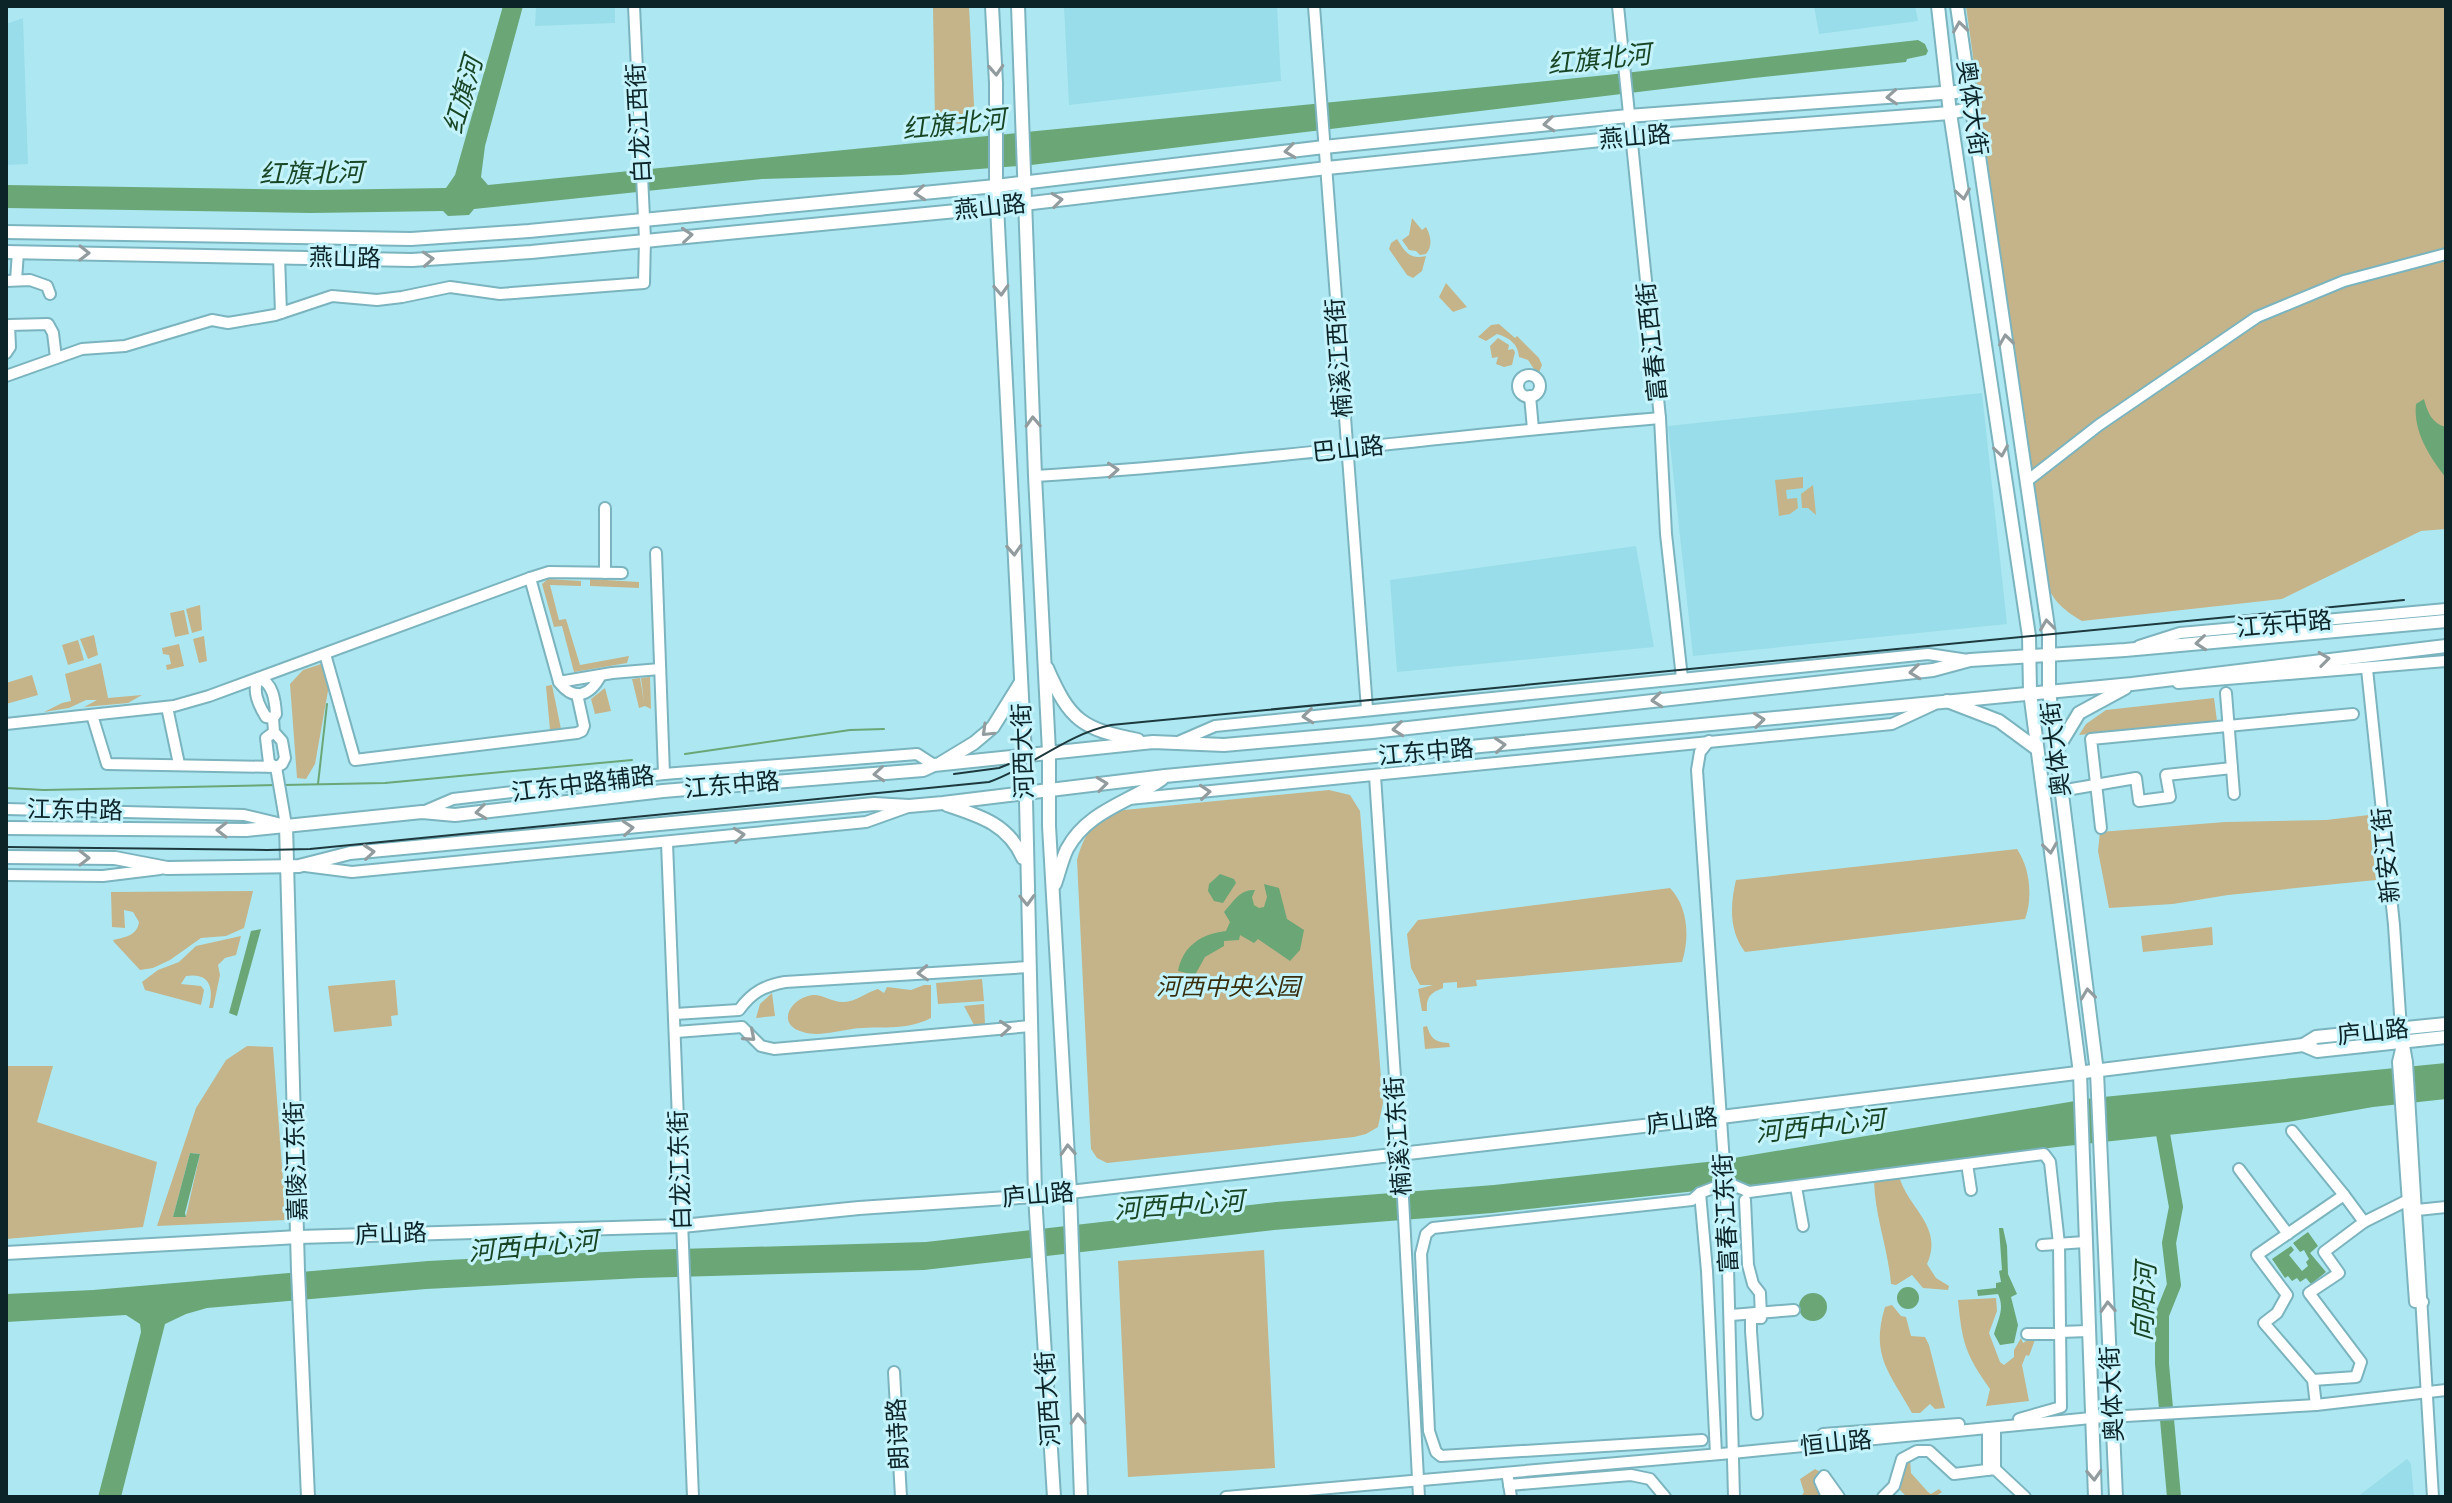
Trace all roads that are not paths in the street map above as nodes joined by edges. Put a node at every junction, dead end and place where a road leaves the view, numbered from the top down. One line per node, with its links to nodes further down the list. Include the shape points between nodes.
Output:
1 (634, 6): 20 (street, 白龙江西街)
2 (992, 6): 17 (main road, 河西大街, one-way to 17)
3 (1018, 6): 16 (main road, 河西大街)
4 (1314, 6): 14 (street, 楠溪江西街)
5 (1618, 6): 12 (street, 富春江西街)
6 (1938, 6): 9 (main road, 奥体大街)
7 (1957, 6): 8 (main road, 奥体大街, one-way to 7)
8 (1969, 91): 9 (main road, 燕山路); 10 (main road, 奥体大街)
9 (1949, 92): 11 (main road, 奥体大街); 12 (main road, 燕山路, one-way to 12)
10 (1972, 108): 11 (main road, 燕山路); 37 (main road, 奥体大街, one-way to 10)
11 (1950, 113): 13 (main road, 燕山路); 49 (main road, 奥体大街, one-way to 49, via 2029,636)
12 (1628, 116): 13 (street, 富春江西街); 14 (main road, 燕山路, one-way to 14)
13 (1630, 137): 15 (main road, 燕山路); 33 (street, 富春江西街)
14 (1324, 147): 15 (street, 楠溪江西街); 16 (main road, 燕山路, one-way to 16)
15 (1326, 168): 18 (main road, 燕山路, one-way to 15); 35 (street, 楠溪江西街)
16 (1024, 182): 17 (main road, 燕山路); 18 (main road, 河西大街)
17 (996, 186): 19 (main road, 河西大街); 20 (main road, 燕山路, one-way to 20)
18 (1024, 203): 19 (main road, 燕山路); 36 (main road, 河西大街, one-way to 18)
19 (997, 207): 22 (main road, 燕山路, one-way to 19); 59 (main road, 河西大街, one-way to 59)
20 (643, 219): 21 (main road, 燕山路, via 411,239); 22 (street, 白龙江西街)
21 (6, 232)
22 (645, 239): 25 (main road, 燕山路, one-way to 22, via 412,260); 28 (street, 白龙江西街, via 644,283 511,293 450,287 377,300 332,296)
23 (12, 252): 25 (main road, 燕山路, one-way to 25); 26 (street)
24 (2446, 254): 37 (street, via 2344,281 2257,317)
25 (279, 257): 28 (street)
26 (11, 280): 27 (street, via 42,283)
27 (50, 294)
28 (281, 313): 30 (street, via 228,323 212,320 125,346 82,349)
29 (6, 353): 30 (street, via 9,325 48,324)
30 (56, 358): 31 (street)
31 (6, 376)
32 (1530, 396): 34 (street)
33 (1660, 418): 34 (street, 巴山路); 57 (street, 富春江西街)
34 (1533, 429): 35 (street, 巴山路)
35 (1346, 449): 36 (street, 巴山路, one-way to 35); 67 (street, 楠溪江西街)
36 (1035, 476): 51 (main road, 河西大街)
37 (2027, 481): 48 (main road, 奥体大街, one-way to 37)
38 (605, 508): 40 (street)
39 (656, 553): 53 (street)
40 (605, 573): 41 (street); 42 (street, via 549,572)
41 (622, 573)
42 (530, 578): 47 (street); 58 (street)
43 (2446, 609): 46 (street, 江东中路, via 2180,633)
44 (2446, 621): 46 (main road, 江东中路, one-way to 46)
45 (2446, 646): 60 (main road, 江东中路, one-way to 45)
46 (2125, 650): 48 (main road, 江东中路)
47 (325, 654): 56 (street); 64 (street, via 355,760 577,733 584,726)
48 (2049, 654): 49 (main road, 江东中路); 61 (main road, 奥体大街)
49 (2027, 655): 50 (main road, 江东中路); 62 (main road, 奥体大街)
50 (1970, 660): 57 (street, 江东中路, via 1928,654); 75 (main road, 江东中路, one-way to 75, via 1933,670 1372,732 1224,745)
51 (1044, 661): 74 (main road, via 1077,719 1093,729); 78 (main road, 河西大街)
52 (2446, 661): 54 (street, 江东中路)
53 (660, 669): 55 (street); 84 (street)
54 (2367, 669): 60 (street, 江东中路); 112 (street, 新安江街)
55 (601, 675): 58 (street); 64 (street, via 592,688)
56 (259, 678): 66 (street); 72 (street, via 271,686)
57 (1682, 678): 67 (street, 江东中路)
58 (559, 682): 64 (street, via 566,692)
59 (1021, 682): 79 (main road, 河西大街); 81 (main road, one-way to 81, via 993,727)
60 (2132, 684): 61 (main road, 江东中路); 77 (main road, via 2079,713)
61 (2049, 691): 62 (main road, 江东中路); 77 (main road, 奥体大街)
62 (2030, 692): 65 (main road, 江东中路); 76 (main road, 奥体大街)
63 (2226, 693): 71 (street)
64 (577, 694)
65 (1944, 700): 73 (street, 江东中路, via 1892,724); 76 (main road, via 1999,721); 85 (main road, 江东中路, one-way to 65)
66 (167, 707): 69 (street); 80 (street)
67 (1367, 709): 75 (street, 江东中路, one-way to 75, via 1215,726)
68 (2353, 714): 71 (street)
69 (92, 715): 70 (street); 80 (street, via 107,764)
70 (6, 724)
71 (2228, 726): 83 (street); 87 (street, via 2091,739)
72 (274, 732): 82 (street, via 285,758); 82 (street, via 265,743 269,763)
73 (1709, 741): 86 (street, 江东中路); 117 (street, 富春江东街, via 1700,752 1697,770)
74 (1153, 742): 75 (main road, 江东中路); 78 (main road, 江东中路)
75 (1178, 742)
76 (2037, 749): 115 (main road, 奥体大街, one-way to 115)
77 (2056, 751): 89 (main road, 奥体大街)
78 (1049, 752): 79 (main road, 江东中路); 88 (main road, 河西大街)
79 (1025, 756): 81 (main road, 江东中路); 90 (main road, 河西大街)
80 (179, 764): 82 (street)
81 (936, 765): 84 (street, 江东中路辅路, via 917,754); 96 (main road, 江东中路, one-way to 96, via 455,815)
82 (276, 767): 97 (street)
83 (2232, 768): 87 (street, via 2166,775 2170,797 2139,801 2136,778); 91 (street)
84 (664, 774): 96 (street, 江东中路辅路, via 453,799)
85 (1165, 776): 88 (main road, 江东中路, one-way to 85); 92 (main road)
86 (1375, 776): 92 (street, 江东中路, one-way to 86); 119 (street, 楠溪江东街)
87 (2096, 783): 89 (street); 99 (street)
88 (1048, 790): 90 (main road, 江东中路); 106 (main road, 河西大街)
89 (2060, 791): 114 (main road, 奥体大街, one-way to 89)
90 (1025, 794): 93 (main road, 江东中路); 103 (main road, 河西大街)
91 (2234, 794)
92 (1127, 800): 106 (main road, via 1080,829)
93 (943, 803): 94 (main road, 江东中路); 103 (main road, via 1008,832)
94 (909, 806): 100 (street, 江东中路, one-way to 94, via 866,822); 102 (main road, 江东中路, one-way to 94, via 350,853 874,804)
95 (6, 809): 97 (street, 江东中路, via 244,815)
96 (422, 812): 97 (main road, 江东中路)
97 (286, 825): 98 (main road, 江东中路, one-way to 98, via 246,830); 102 (main road, 嘉陵江东街)
98 (6, 828)
99 (2101, 828)
100 (667, 843): 102 (street, 江东中路, via 352,872); 108 (street, 白龙江东街)
101 (6, 857): 104 (main road, 江东中路, one-way to 104, via 115,858)
102 (293, 865): 104 (main road, 江东中路); 137 (main road, 嘉陵江东街)
103 (1026, 866): 107 (main road, 河西大街, one-way to 107)
104 (167, 868): 105 (street, 江东中路, via 103,876)
105 (6, 875)
106 (1052, 891): 125 (main road, 河西大街, one-way to 106)
107 (1029, 967): 108 (street, one-way to 108, via 785,982 754,992 739,1010); 110 (main road, 河西大街)
108 (675, 1014): 111 (street, 白龙江东街)
109 (2446, 1024): 112 (main road, 庐山路)
110 (1031, 1026): 111 (street, one-way to 110, via 742,1027 761,1046 774,1049); 128 (main road, 河西大街)
111 (676, 1032): 134 (street, 白龙江东街)
112 (2401, 1036): 113 (main road, 庐山路); 114 (main road, 庐山路, via 2317,1051 2303,1045); 116 (street, 新安江街)
113 (2446, 1037)
114 (2097, 1072): 115 (main road, 庐山路); 157 (main road, 奥体大街, one-way to 114)
115 (2080, 1073): 117 (main road, 庐山路); 138 (main road, 奥体大街)
116 (2406, 1115): 130 (street, 新安江街); 132 (street, 新安江街)
117 (1721, 1117): 119 (main road, 庐山路); 122 (street, 富春江东街)
118 (2292, 1131): 127 (street)
119 (1399, 1155): 125 (main road, 庐山路); 166 (street, 楠溪江东街)
120 (1967, 1164): 123 (street); 124 (street); 139 (street, via 2044,1154 2052,1173)
121 (2239, 1169): 136 (street)
122 (1726, 1186): 123 (street, via 1749,1192); 126 (street); 147 (street, 富春江东街)
123 (1796, 1187): 135 (street)
124 (1971, 1190)
125 (1070, 1192): 128 (main road, 庐山路); 172 (main road, 河西大街, one-way to 125)
126 (1700, 1193): 161 (street, via 1692,1200 1433,1228 1421,1254 1429,1431 1441,1456); 163 (street)
127 (2344, 1195): 133 (street); 136 (street)
128 (1035, 1196): 134 (main road, 庐山路); 171 (main road, 河西大街)
129 (1745, 1200): 146 (street, via 1748,1265 1760,1293)
130 (2408, 1200): 133 (street); 144 (street, 新安江街, via 2415,1302)
131 (2446, 1207): 132 (street)
132 (2417, 1210): 144 (street, 新安江街)
133 (2364, 1222): 142 (street, via 2324,1252 2339,1273)
134 (682, 1226): 137 (main road, 庐山路); 169 (street, 白龙江东街)
135 (1803, 1226)
136 (2288, 1234): 143 (street, via 2257,1255)
137 (298, 1237): 141 (main road, 庐山路); 168 (main road, 嘉陵江东街)
138 (2085, 1242): 139 (street); 148 (main road, 奥体大街)
139 (2059, 1244): 140 (street); 149 (street)
140 (2042, 1245)
141 (6, 1253)
142 (2309, 1293): 143 (street); 152 (street, via 2361,1362 2356,1377)
143 (2287, 1295): 152 (street, via 2264,1323)
144 (2423, 1302): 154 (street, 新安江街)
145 (1794, 1310): 146 (street)
146 (1761, 1313): 147 (street); 156 (street, via 1761,1318 1751,1318)
147 (1731, 1315): 162 (street, 富春江东街)
148 (2088, 1331): 149 (street); 158 (main road, 奥体大街)
149 (2060, 1333): 150 (street); 160 (street, via 2061,1407 2003,1421)
150 (2027, 1334)
151 (894, 1372): 170 (street, 朗诗路)
152 (2313, 1380): 155 (street)
153 (2446, 1390): 154 (street, 恒山路)
154 (2427, 1391): 155 (street, 恒山路); 184 (street, 新安江街)
155 (2316, 1405): 157 (street, 恒山路)
156 (1757, 1414)
157 (2113, 1417): 158 (street, 恒山路); 183 (main road, 奥体大街)
158 (2091, 1418): 159 (street, 恒山路); 182 (main road, 奥体大街, one-way to 182)
159 (1992, 1428): 162 (street, 恒山路); 164 (street)
160 (1823, 1434)
161 (1702, 1440)
162 (1732, 1453): 163 (street, 恒山路); 177 (street, 富春江东街)
163 (1716, 1454): 165 (street, 恒山路)
164 (1992, 1470): 180 (street, via 1954,1474 1929,1451 1917,1451 1902,1459 1894,1486); 181 (street)
165 (1507, 1472): 166 (street, 恒山路); 167 (street)
166 (1419, 1481): 173 (street, 恒山路); 174 (street, 楠溪江东街)
167 (1509, 1485): 175 (street); 176 (street, via 1631,1475 1650,1479)
168 (308, 1497)
169 (693, 1497)
170 (901, 1497)
171 (1054, 1497)
172 (1081, 1497)
173 (1226, 1497)
174 (1419, 1497)
175 (1511, 1497)
176 (1665, 1497)
177 (1734, 1497)
178 (1827, 1497): 179 (street, via 1820,1481 1824,1476)
179 (1839, 1497)
180 (1883, 1497)
181 (2025, 1497)
182 (2095, 1497)
183 (2116, 1497)
184 (2433, 1497)

